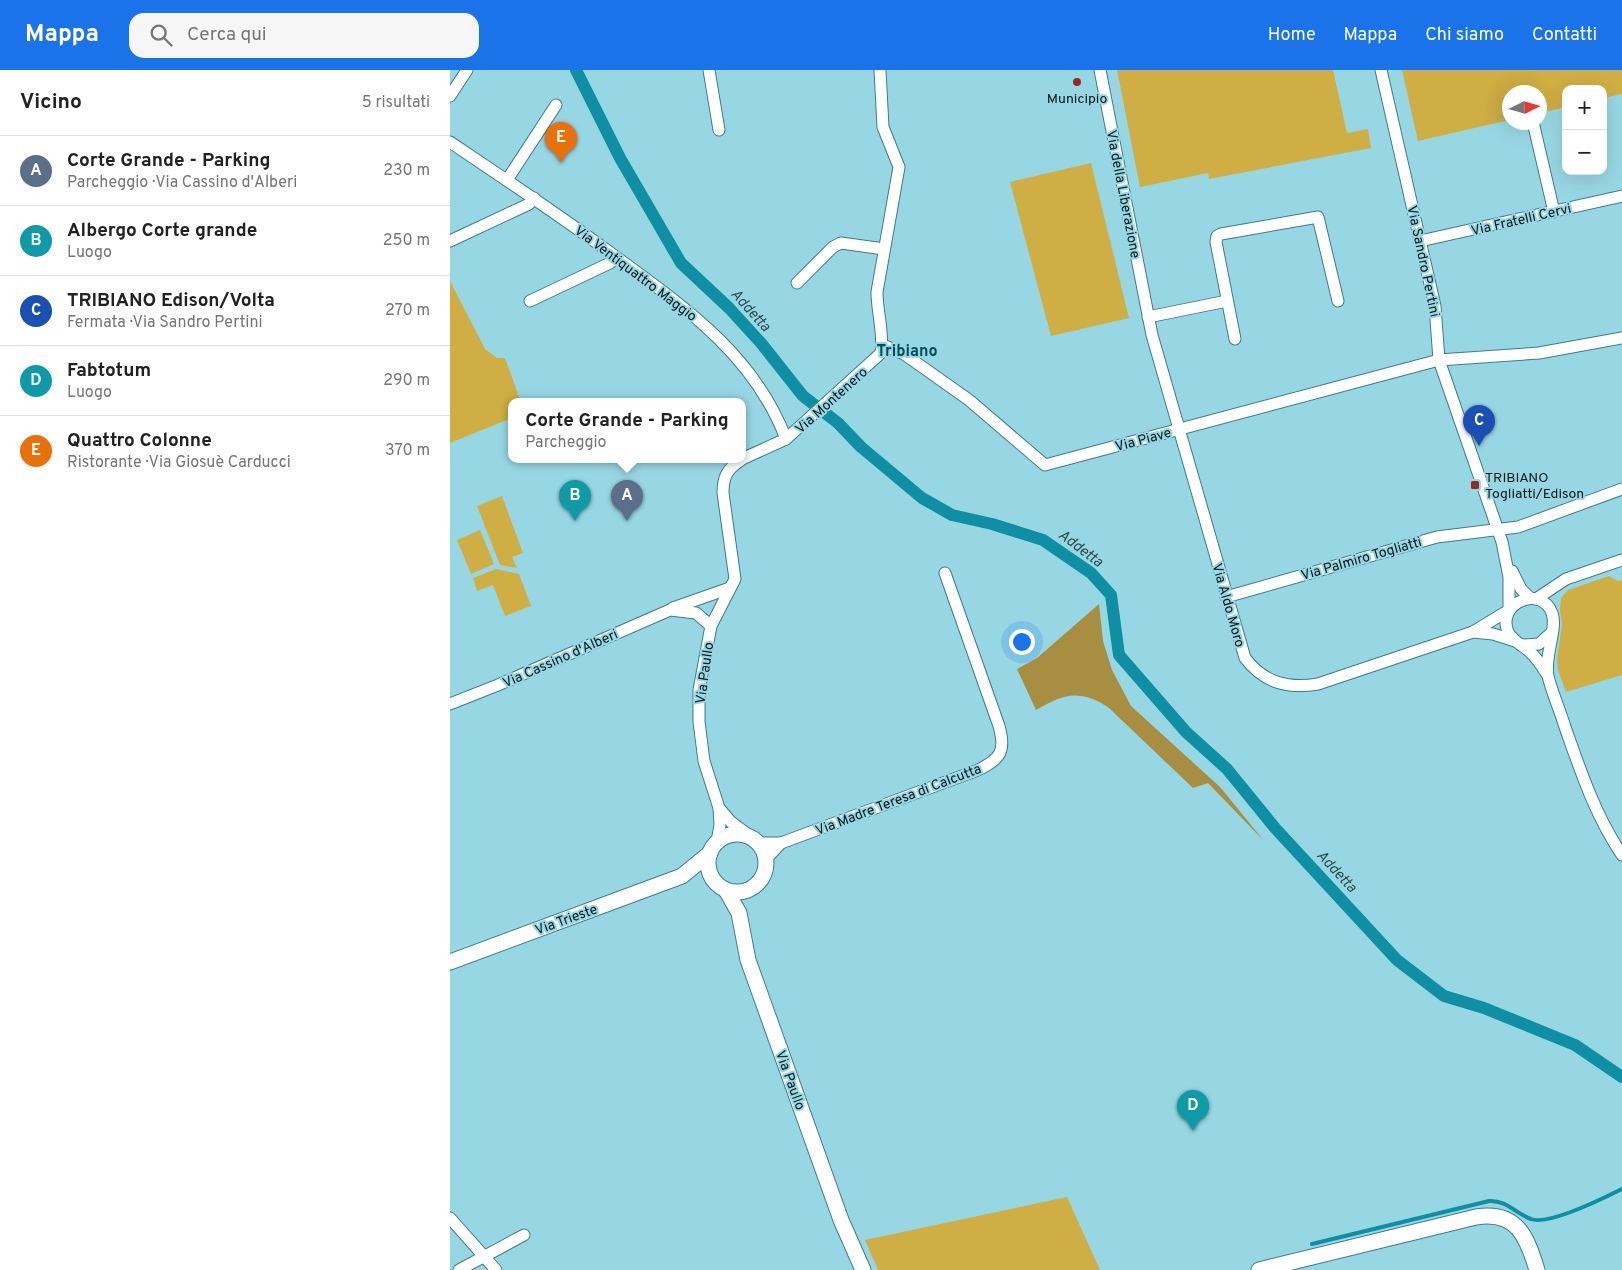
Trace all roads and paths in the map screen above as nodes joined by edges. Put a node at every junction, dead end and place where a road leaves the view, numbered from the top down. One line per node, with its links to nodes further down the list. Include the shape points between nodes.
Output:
1 (467, 70): 6 (street)
2 (709, 70): 8 (street)
3 (880, 70): 17 (street, via 883,127 898,161)
4 (1100, 70): 23 (street, Via della Liberazione)
5 (1381, 70): 16 (street, Via Sandro Pertini)
6 (450, 96)
7 (556, 105): 11 (street)
8 (719, 130)
9 (1535, 130): 14 (street)
10 (450, 142): 11 (street, Via Ventiquattro Maggio)
11 (507, 180): 13 (street, Via Ventiquattro Maggio)
12 (1622, 196): 14 (street, Via Fratelli Cervi)
13 (534, 198): 15 (street, via 529,204); 18 (street, Via Ventiquattro Maggio)
14 (1554, 212): 16 (street, Via Fratelli Cervi)
15 (450, 241)
16 (1420, 242): 27 (street, Via Sandro Pertini, via 1435,306)
17 (884, 249): 19 (street, via 840,242); 26 (street, via 877,304)
18 (616, 257): 20 (street, via 610,263); 29 (street, Via Ventiquattro Maggio, via 712,331 771,403)
19 (797, 283)
20 (530, 301)
21 (1227, 301): 22 (street, via 1217,236 1313,216 1321,221); 23 (street); 25 (street)
22 (1338, 301)
23 (1148, 317): 28 (street, Via della Liberazione)
24 (1622, 338): 27 (street, Via Piave, via 1539,353)
25 (1235, 339)
26 (883, 345): 28 (street, Via Piave, via 904,354 969,400 1044,465); 29 (street, Via Montenero, via 877,359)
27 (1439, 360): 28 (street, Via Piave); 33 (street, Via Sandro Pertini)
28 (1178, 430): 38 (street, Via Aldo Moro)
29 (786, 439): 30 (street, Via Montenero)
30 (746, 458)
31 (738, 463): 37 (street, Via Paullo, via 723,480 735,566 735,579)
32 (1622, 489): 33 (street, Via Palmiro Togliatti, via 1518,527)
33 (1498, 529): 35 (street, Via Sandro Pertini); 38 (street, Via Palmiro Togliatti, via 1437,537)
34 (1622, 560): 39 (street, via 1570,577)
35 (1508, 563): 39 (street, Via Sandro Pertini, via 1521,589); 41 (street, Via Sandro Pertini)
36 (945, 573): 50 (street, Via Madre Teresa di Calcutta, via 999,726 1003,741 1001,753 993,763 978,770)
37 (730, 588): 40 (street, Via Cassino d'Alberi); 42 (street, Via Paullo)
38 (1226, 597): 43 (street, Via Aldo Moro, via 1245,658 1265,678 1291,686 1318,684)
39 (1533, 598): 41 (street, via 1518,602); 44 (street, via 1546,604 1552,612 1554,624)
40 (670, 610): 42 (street, via 696,614); 47 (street, Via Cassino d'Alberi)
41 (1509, 610): 43 (street); 45 (street, via 1507,627)
42 (711, 626): 48 (street, Via Paullo, via 699,690 699,722 704,761)
43 (1473, 632): 45 (street, via 1493,634)
44 (1551, 634): 45 (street, via 1539,644); 46 (street)
45 (1519, 643): 46 (street, via 1536,657)
46 (1548, 676): 52 (street, via 1592,802)
47 (450, 704)
48 (719, 808): 49 (street, Via Paullo, via 730,822); 51 (street, Via Paullo, via 720,825)
49 (754, 840): 50 (street, Via Madre Teresa di Calcutta); 51 (street, via 733,834); 53 (street, Via Paullo)
50 (781, 843): 53 (street, Via Madre Teresa di Calcutta)
51 (713, 848): 54 (street, Via Trieste); 55 (street, Via Paullo, via 709,869)
52 (1622, 855)
53 (766, 859): 56 (street, Via Paullo, via 763,876)
54 (682, 876): 55 (street); 58 (street, Via Trieste)
55 (721, 887): 56 (street, via 743,892); 57 (street, Via Paullo, via 739,913)
56 (751, 889): 57 (street, Via Paullo)
57 (741, 923): 64 (street, Via Paullo, via 748,960)
58 (450, 962)
59 (450, 1218): 61 (street)
60 (524, 1235): 61 (street)
61 (483, 1256): 62 (street); 63 (street)
62 (459, 1270)
63 (496, 1270)
64 (863, 1270)
65 (1259, 1270): 66 (street, via 1476,1217 1492,1216 1509,1221 1522,1232)
66 (1537, 1270)

